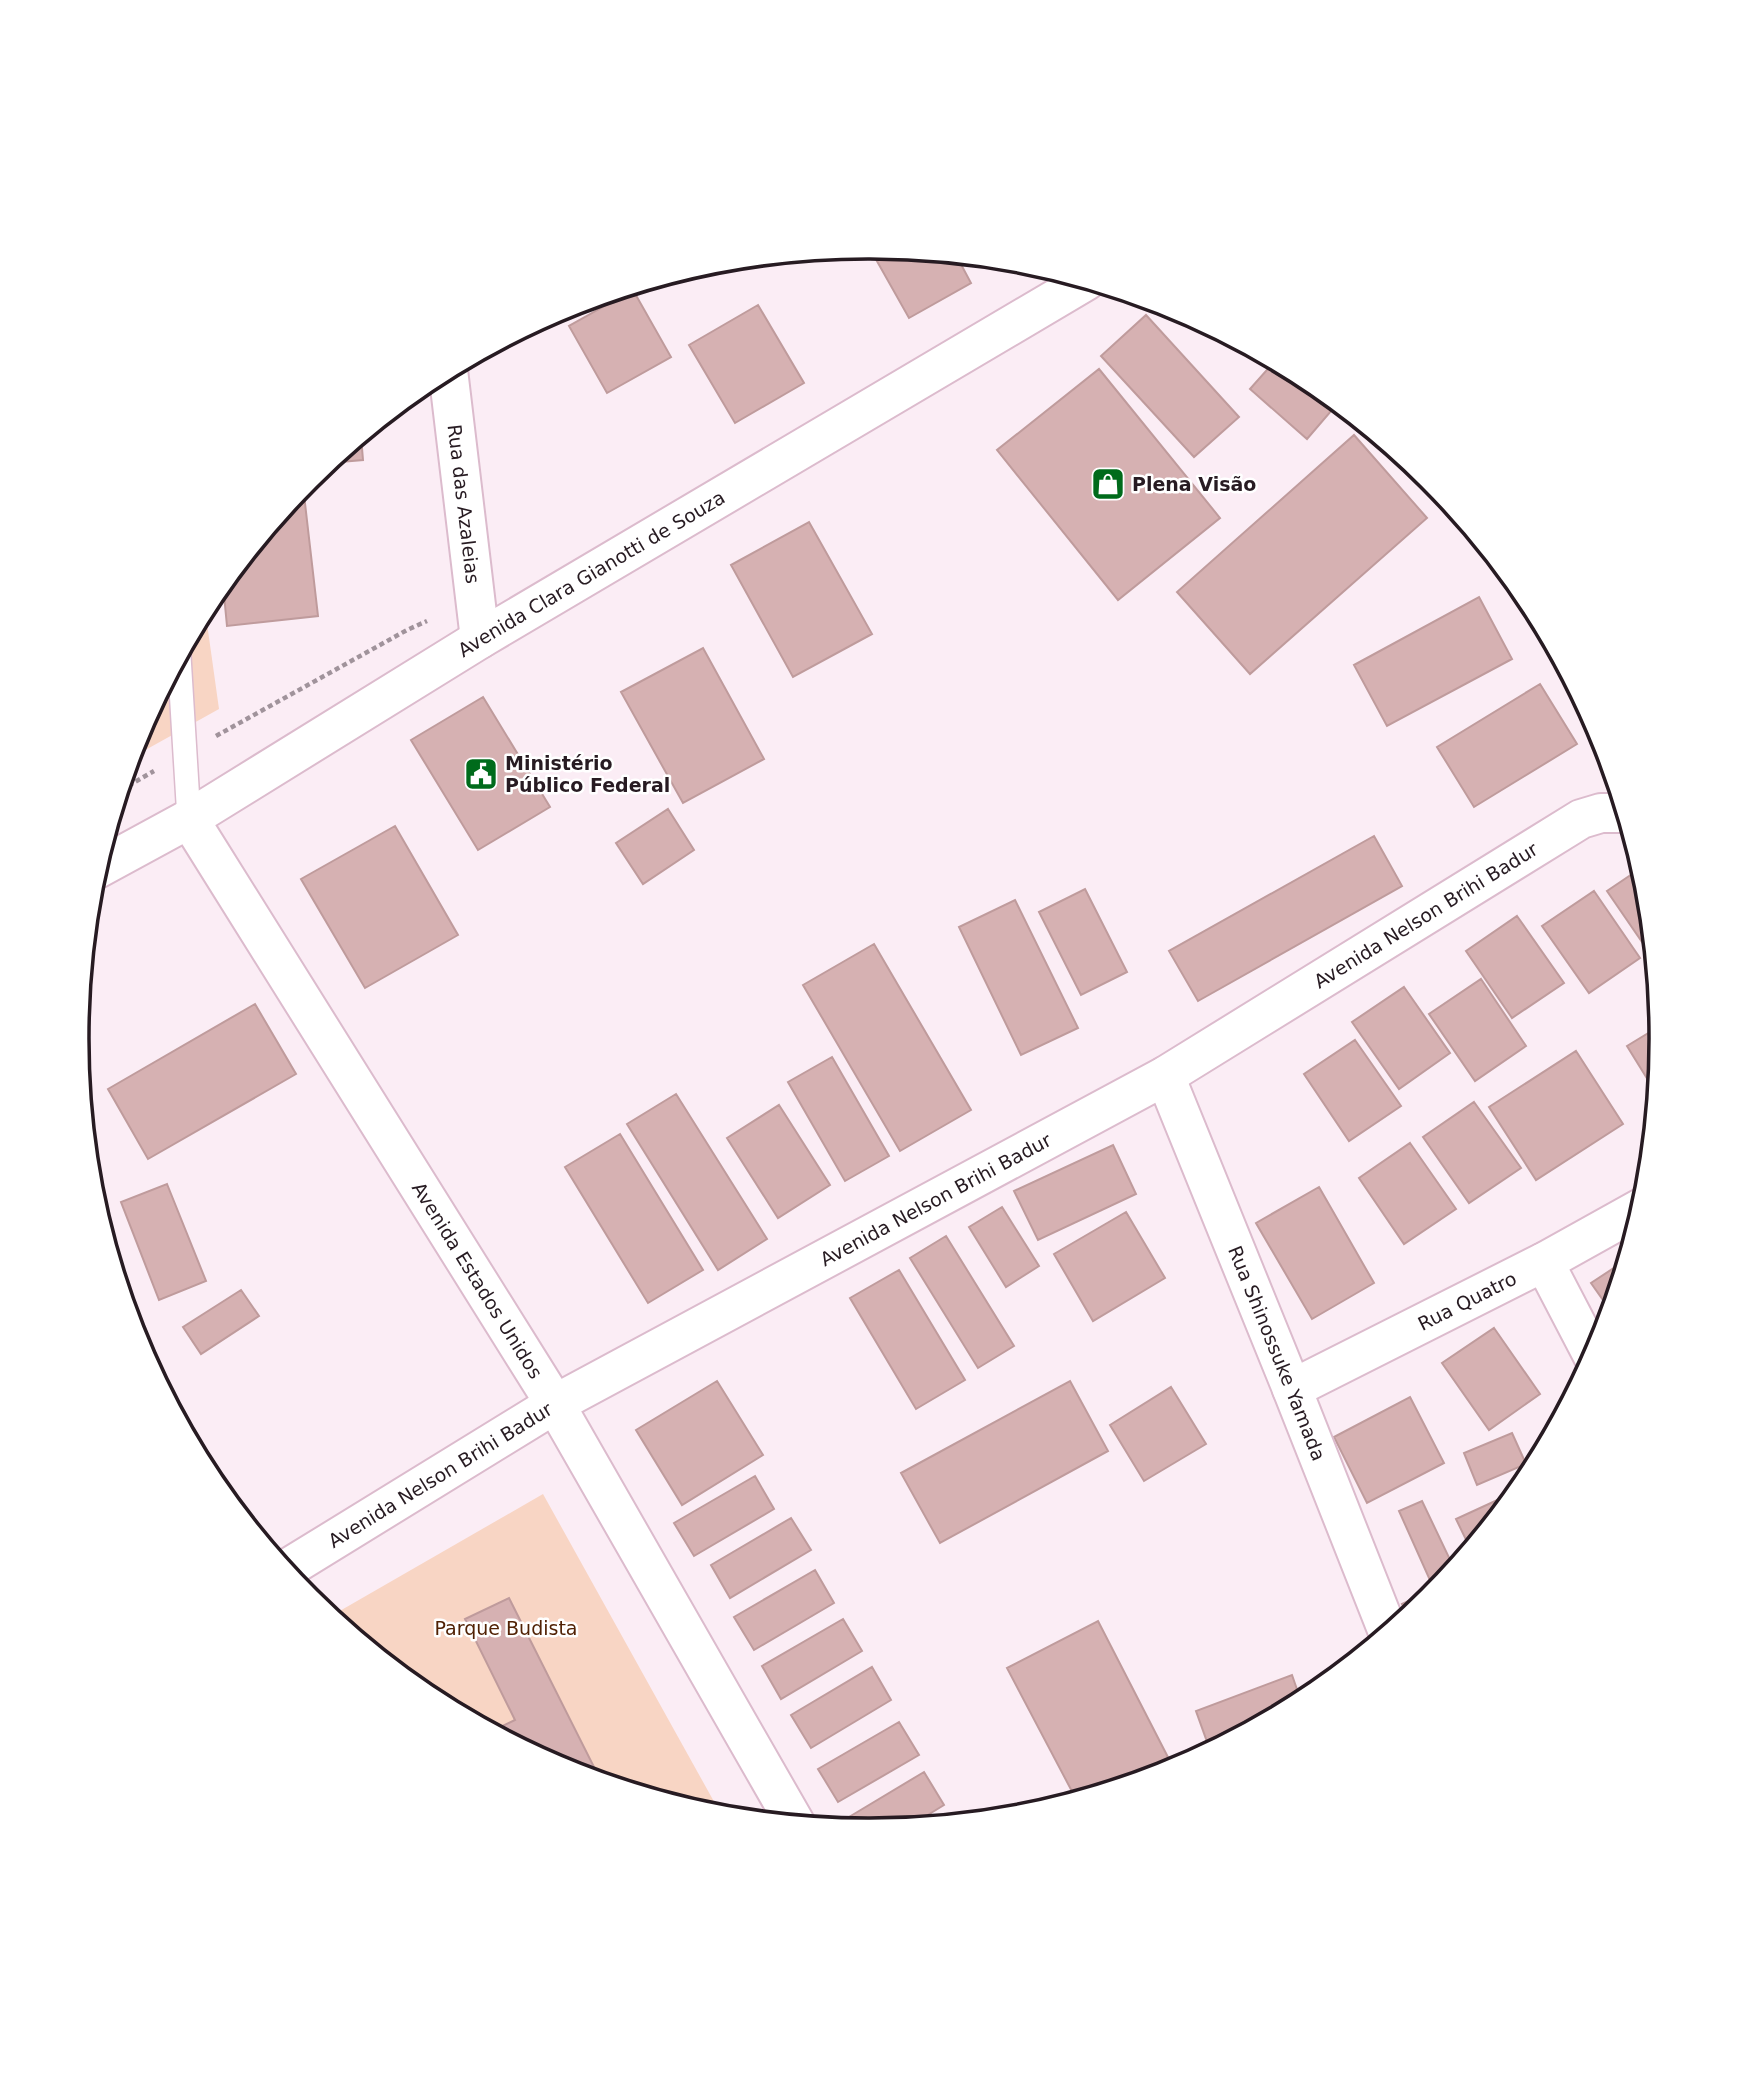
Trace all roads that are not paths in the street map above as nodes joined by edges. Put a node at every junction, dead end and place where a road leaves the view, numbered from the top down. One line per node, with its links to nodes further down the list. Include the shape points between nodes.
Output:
1 (1076, 287): 3 (street, Avenida Clara Gianotti de Souza)
2 (449, 382): 3 (street, Rua das Azaleias)
3 (480, 639): 6 (street, Avenida Clara Gianotti de Souza)
4 (181, 673): 6 (lane)
5 (1615, 813): 8 (street, Avenida Nelson Brihi Badur, via 1581,819)
6 (189, 819): 7 (street, Avenida Clara Gianotti de Souza); 13 (street, Avenida Estados Unidos)
7 (110, 862)
8 (1165, 1076): 12 (street, Rua Shinossuke Yamada); 13 (street, Avenida Nelson Brihi Badur)
9 (1628, 1215): 10 (street, Rua Quatro)
10 (1544, 1262): 11 (street); 12 (street, Rua Quatro)
11 (1586, 1343)
12 (1293, 1389): 15 (street, Rua Shinossuke Yamada)
13 (555, 1404): 14 (street, Avenida Nelson Brihi Badur); 16 (street, Avenida Estados Unidos)
14 (294, 1565)
15 (1385, 1623)
16 (790, 1814)

